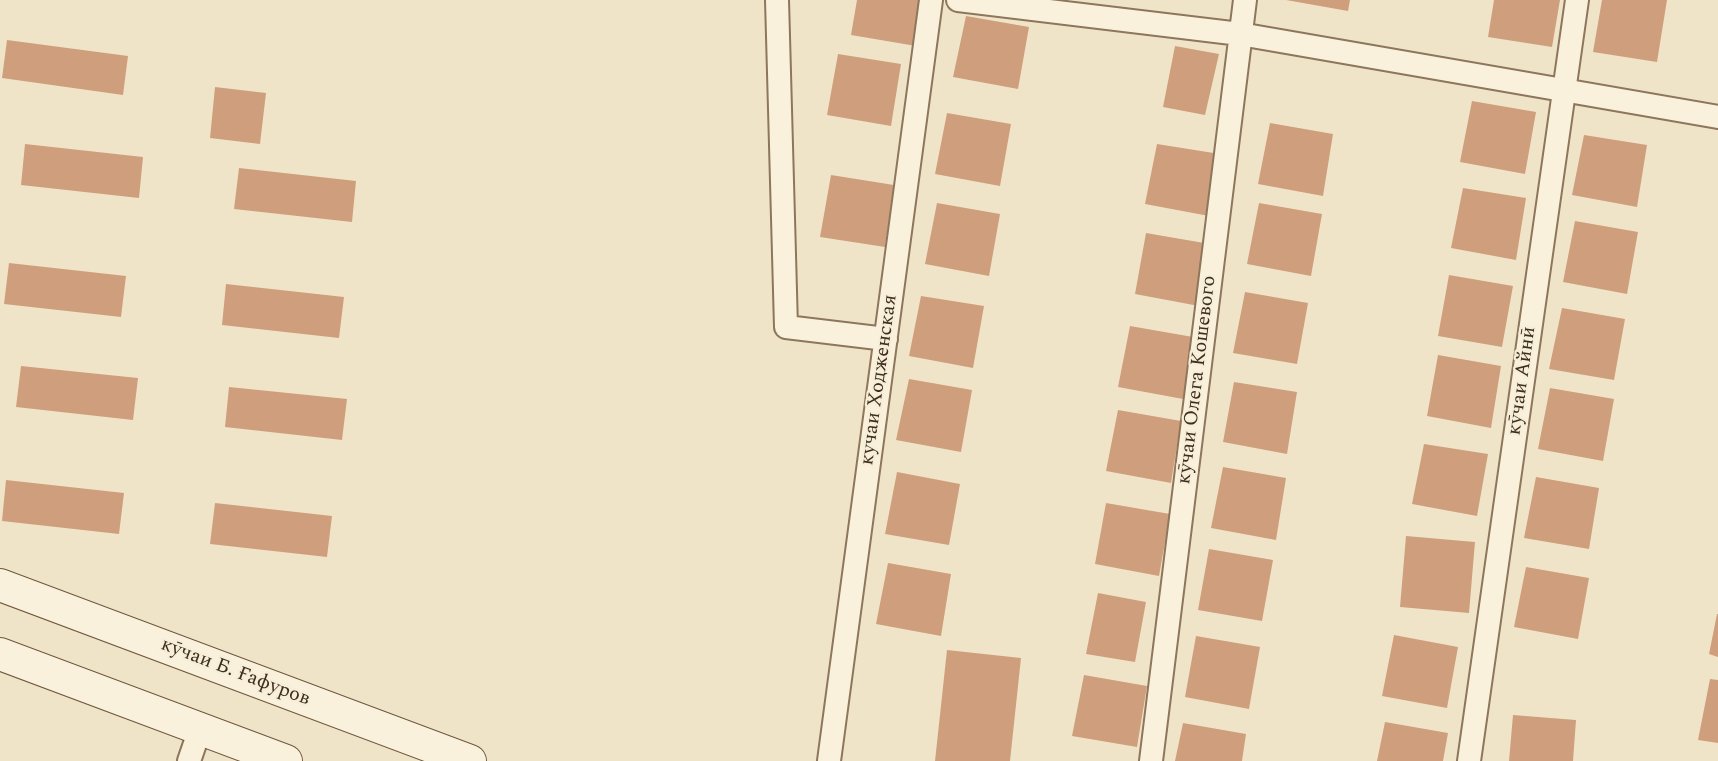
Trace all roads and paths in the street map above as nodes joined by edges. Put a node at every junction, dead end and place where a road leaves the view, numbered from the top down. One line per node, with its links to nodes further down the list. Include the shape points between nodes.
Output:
1 (777, 0): 9 (street, via 786,327)
2 (931, 0): 9 (street, кучаи Ходженская)
3 (958, 0): 6 (street)
4 (1245, 0): 6 (street, кӯчаи Олега Кошевого)
5 (1577, 0): 7 (street, кӯчаи Айнӣ)
6 (1240, 34): 7 (street); 17 (street, кӯчаи Олега Кошевого)
7 (1565, 91): 8 (street); 18 (street, кӯчаи Айнӣ)
8 (1718, 117)
9 (886, 339): 16 (street, кучаи Ходженская)
10 (0, 585): 15 (main road, кӯчаи Б. Ғафуров)
11 (0, 654): 12 (main road)
12 (200, 729): 13 (street); 14 (main road)
13 (189, 761)
14 (286, 761)
15 (470, 761)
16 (829, 761)
17 (1151, 761)
18 (1469, 761)

